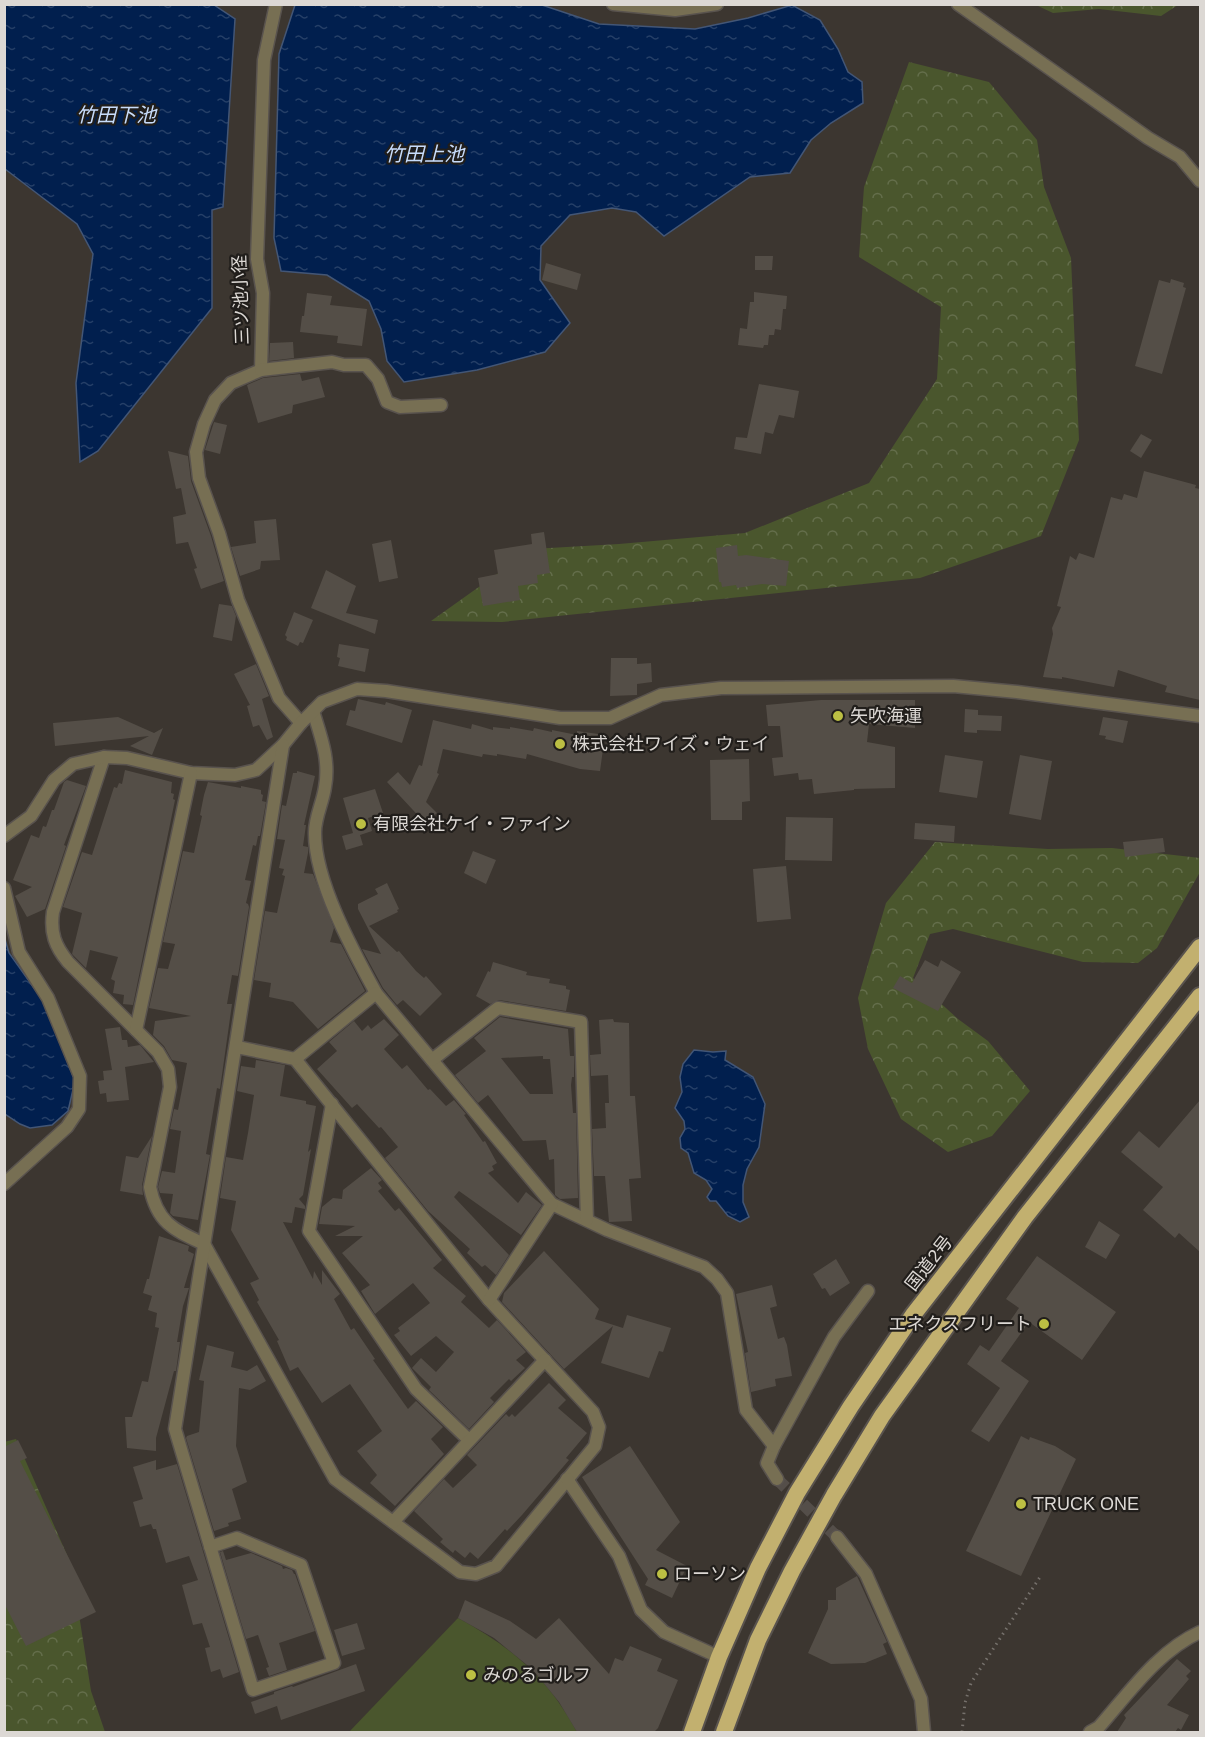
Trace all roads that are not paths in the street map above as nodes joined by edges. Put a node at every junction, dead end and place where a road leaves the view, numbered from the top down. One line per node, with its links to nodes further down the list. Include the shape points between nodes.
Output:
1 (276, 4): 6 (street, 三ツ池小径, via 264,60 257,259 263,293)
2 (613, 4): 3 (street, via 675,10)
3 (717, 4)
4 (958, 4): 5 (street, via 1180,157)
5 (1200, 181)
6 (261, 370): 7 (street, via 332,362 366,364 387,402 400,407); 10 (street, 三ツ池小径, via 231,383 215,400 196,452 199,477 238,600 279,698)
7 (441, 405)
8 (313, 711): 9 (street, via 321,702 357,689 560,718 610,718 661,695 721,688 953,686); 10 (street); 17 (street, via 326,750 326,786 315,831 320,871)
9 (1200, 716)
10 (301, 723): 11 (street)
11 (284, 745): 13 (street, via 256,770 235,775); 20 (street)
12 (104, 757): 13 (street, via 127,758); 14 (street, via 73,764 54,780 32,816); 19 (street, via 53,912 51,929 57,948 68,962)
13 (191, 773): 19 (street)
14 (4, 836)
15 (4, 888): 24 (street, via 19,952 48,998 80,1076 79,1109 67,1127)
16 (1200, 947): 39 (highway, 国道2号, via 913,1315 851,1406 797,1493)
17 (376, 993): 21 (street); 22 (street)
18 (1200, 996): 41 (highway, via 1025,1217 882,1416 792,1571 759,1640)
19 (136, 1030): 27 (street, via 158,1052 168,1069 171,1087 150,1187 153,1202 166,1225)
20 (237, 1047): 21 (street); 27 (street)
21 (295, 1059): 23 (street)
22 (432, 1060): 25 (street); 26 (street, via 498,1008 581,1022)
23 (332, 1104): 29 (street); 31 (street, via 309,1231 416,1389)
24 (4, 1184)
25 (552, 1204): 26 (street); 29 (street)
26 (587, 1220): 32 (street, via 704,1267 717,1279 727,1293 746,1410)
27 (204, 1244): 35 (street, via 335,1479); 37 (street, via 175,1429)
28 (868, 1291): 32 (street, via 834,1337)
29 (489, 1300): 30 (street)
30 (545, 1360): 31 (street); 33 (street, via 593,1412 598,1428 595,1446)
31 (469, 1440): 35 (street)
32 (774, 1446): 34 (street, via 767,1463)
33 (567, 1479): 35 (street, via 496,1566 476,1574 460,1572); 39 (street, via 619,1556 641,1610 664,1632)
34 (777, 1479)
35 (393, 1522)
36 (837, 1537): 42 (street, via 866,1574 880,1604 921,1699)
37 (210, 1547): 37 (street, via 253,1690 334,1663 301,1565 237,1538)
38 (1200, 1632): 43 (street, via 1155,1664 1099,1727)
39 (719, 1657): 40 (highway, 国道2号)
40 (692, 1732)
41 (724, 1732)
42 (924, 1732)
43 (1090, 1732)

